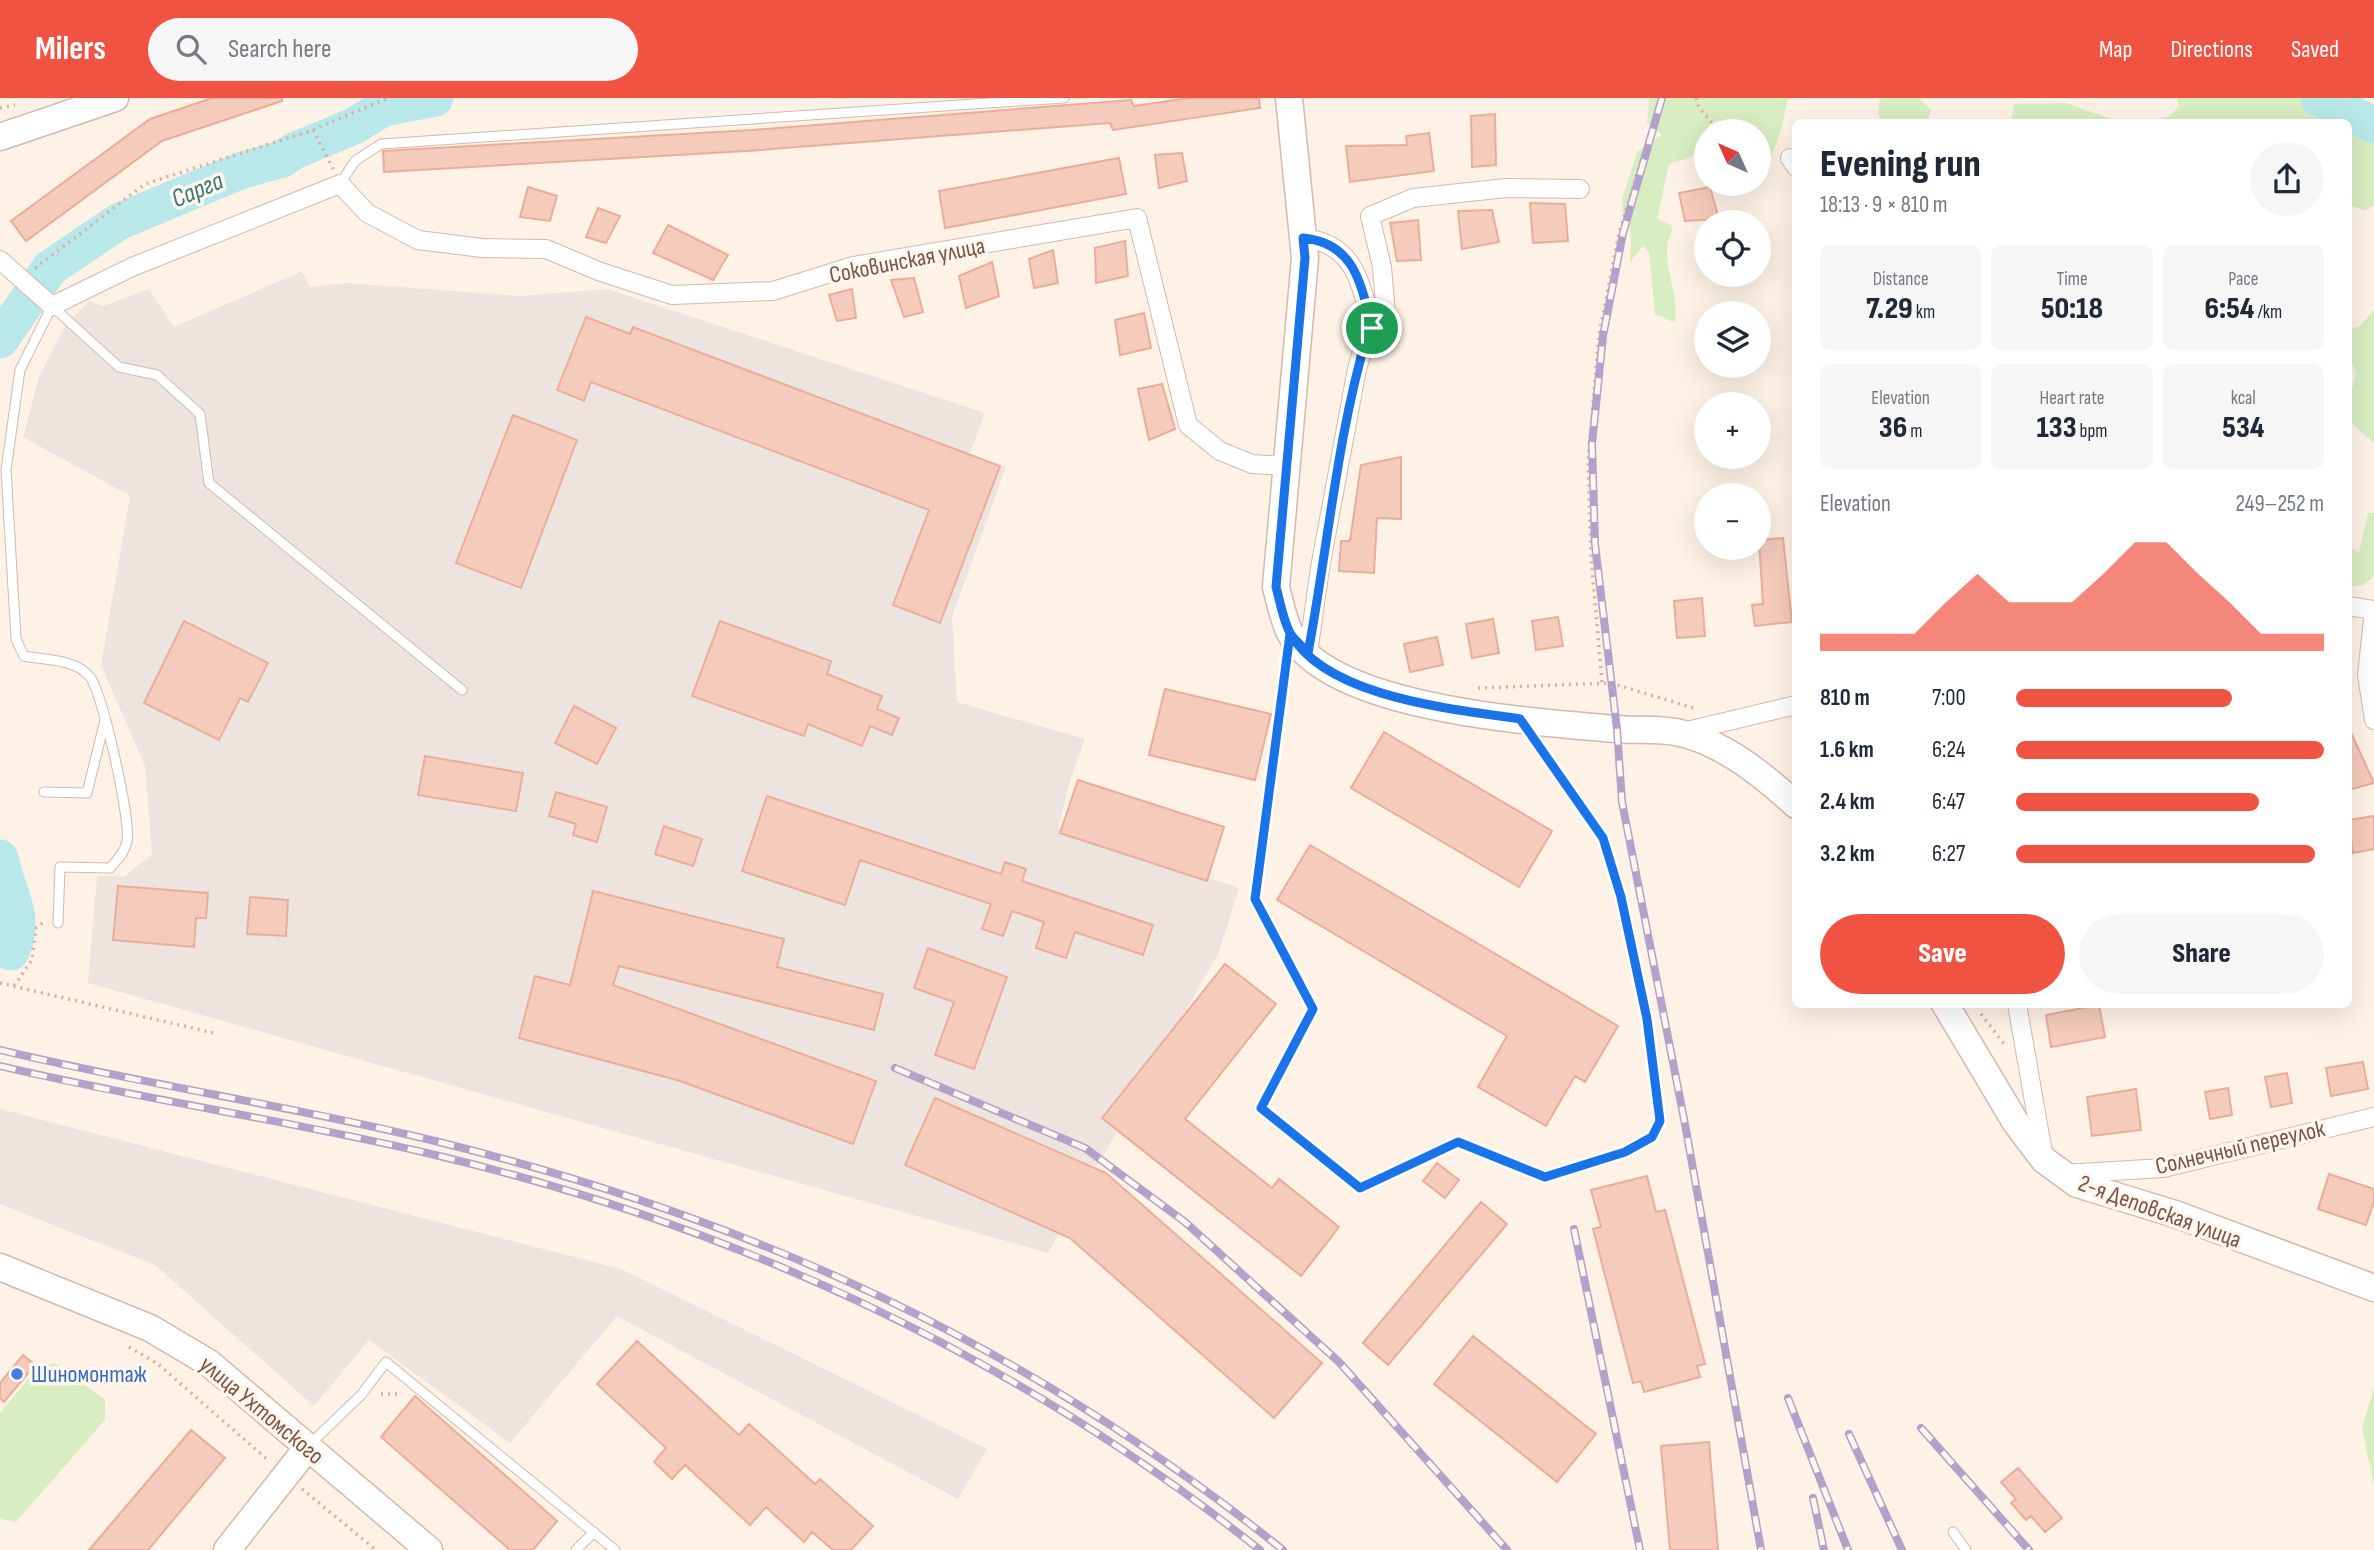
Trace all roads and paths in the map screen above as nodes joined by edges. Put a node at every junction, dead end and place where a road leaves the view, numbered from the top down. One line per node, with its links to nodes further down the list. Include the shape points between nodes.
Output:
1 (115, 98): 9 (street)
2 (388, 98): 8 (path)
3 (1064, 98): 10 (lane, via 381,144 355,161)
4 (1289, 98): 12 (street)
5 (1660, 98): 21 (path, via 1619,233 1599,335 1588,461)
6 (1696, 98): 7 (path)
7 (1709, 119)
8 (313, 130): 10 (path); 14 (path, via 145,184)
9 (0, 137)
10 (340, 184): 15 (street, via 132,267); 17 (street, Соковинская улица, via 367,214 418,240 546,249 672,295 773,291 853,266 1137,218 1188,425 1220,451 1252,464)
11 (1580, 189): 16 (street, via 1506,188 1413,198 1370,216 1382,267 1386,314)
12 (1303, 238): 16 (street, via 1324,240 1352,263); 17 (street)
13 (0, 260): 14 (street)
14 (21, 279): 15 (street)
15 (52, 306): 22 (lane, via 119,367 157,375 200,414 209,482); 24 (lane, via 20,370 6,470 16,639 24,656 73,664 90,678)
16 (1372, 328): 20 (street, via 1357,369)
17 (1286, 466): 20 (street, via 1276,587)
18 (2352, 607): 19 (street)
19 (2374, 610): 26 (street, via 2367,674)
20 (1299, 643): 25 (street, via 1320,665 1376,693); 25 (lane, via 1255,899 1313,1009 1261,1108 1360,1188 1458,1142 1545,1177 1625,1152 1652,1137 1660,1121 1647,1019 1621,897 1603,838)
21 (1602, 682)
22 (462, 690)
23 (1792, 706): 27 (street)
24 (105, 719): 28 (lane, via 87,793); 30 (lane, via 128,839 110,867 60,867)
25 (1520, 719): 27 (street)
26 (2374, 720)
27 (1679, 733): 29 (street, via 1730,753)
28 (44, 792)
29 (1792, 802)
30 (58, 923): 32 (path, via 42,922 36,928 32,960)
31 (0, 983): 32 (path)
32 (14, 986): 35 (path)
33 (1947, 1008): 37 (street, 2-я Деповская улица, via 2016,1123)
34 (2018, 1008): 37 (street)
35 (218, 1034)
36 (2374, 1117): 37 (street, Солнечный переулок, via 2163,1168)
37 (2054, 1167): 39 (street, 2-я Деповская улица, via 2077,1184 2175,1214)
38 (1, 1270): 43 (street, улица Ухтомского, via 150,1328 209,1363)
39 (2374, 1288)
40 (125, 1344): 44 (path, via 158,1364)
41 (425, 1394): 42 (path); 42 (lane, via 386,1362); 45 (lane)
42 (361, 1395): 43 (lane)
43 (308, 1447): 44 (street); 49 (street, улица Ухтомского)
44 (285, 1475): 47 (street); 48 (path)
45 (594, 1532): 50 (lane); 51 (lane)
46 (1953, 1532): 52 (lane)
47 (227, 1550)
48 (376, 1550)
49 (429, 1550)
50 (576, 1550)
51 (615, 1550)
52 (1966, 1550)

